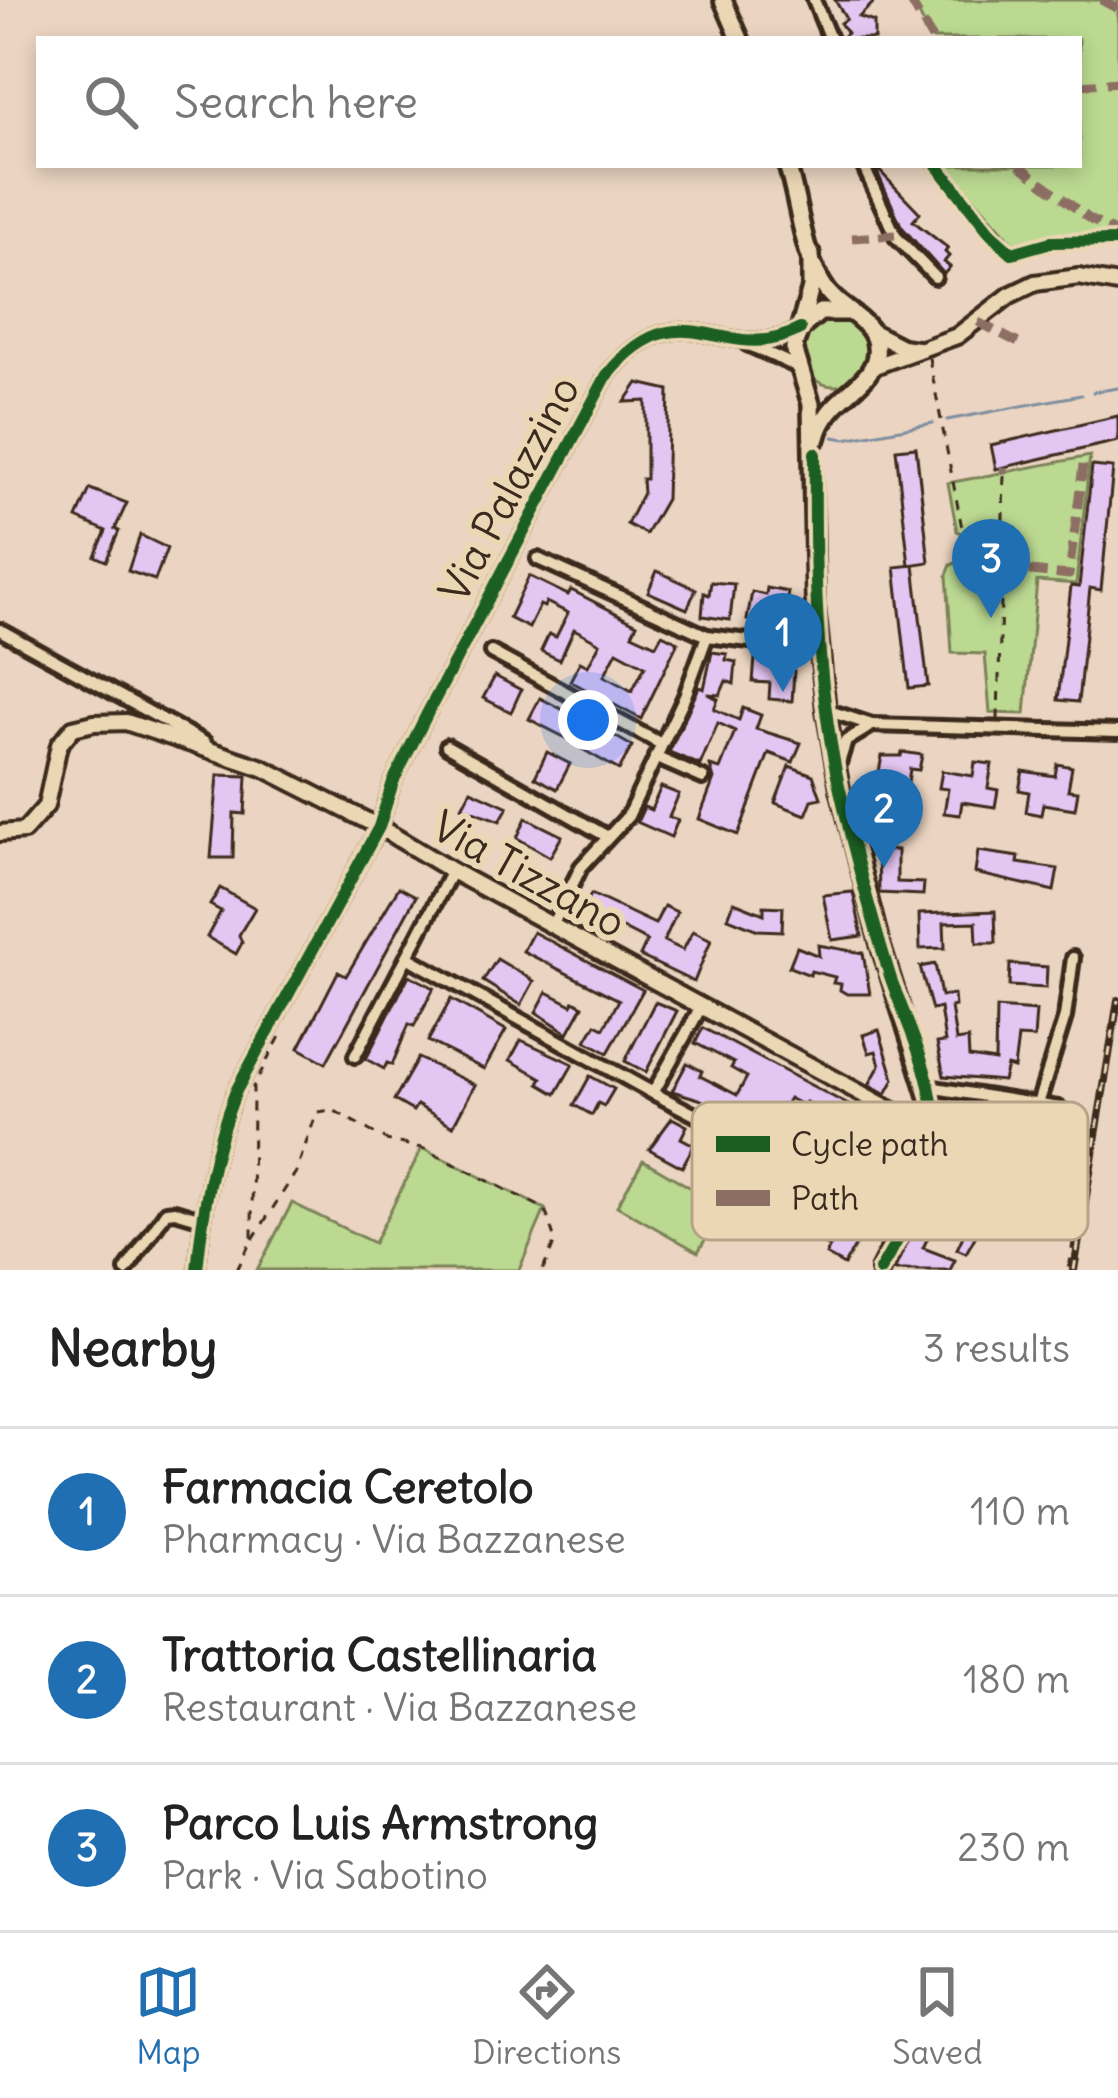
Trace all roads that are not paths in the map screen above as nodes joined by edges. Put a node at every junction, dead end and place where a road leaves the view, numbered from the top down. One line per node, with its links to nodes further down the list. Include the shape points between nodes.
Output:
1 (723, 0): 3 (main road)
2 (814, 0): 4 (street)
3 (739, 36)
4 (829, 36)
5 (788, 168): 7 (main road)
6 (864, 168): 8 (street, via 896,237)
7 (811, 254): 10 (main road, via 826,290); 11 (main road)
8 (935, 277)
9 (1118, 284): 14 (street, via 1079,277 1035,283)
10 (854, 314): 11 (main road, via 828,310); 12 (main road)
11 (800, 329): 13 (street, Via Palazzino); 16 (main road, via 794,348)
12 (872, 331): 14 (street, via 902,347); 15 (main road)
13 (745, 342): 16 (street); 34 (street, Via Palazzino, via 697,329 668,331 648,337 607,375 428,712)
14 (928, 349): 15 (street)
15 (872, 367): 17 (main road)
16 (801, 372): 17 (main road, via 832,391); 18 (main road)
17 (856, 385): 18 (main road, via 823,420)
18 (814, 453): 22 (main road)
19 (538, 559): 21 (street)
20 (0, 630): 30 (street)
21 (707, 636): 22 (street); 28 (street)
22 (818, 649): 24 (main road)
23 (491, 652): 28 (street)
24 (826, 710): 25 (street); 26 (main road)
25 (867, 727): 26 (street); 27 (street); 32 (street, via 846,741)
26 (829, 731): 32 (main road)
27 (1118, 732)
28 (661, 744): 31 (street)
29 (447, 746): 36 (street)
30 (224, 754): 34 (street, Via Tizzano); 35 (street, Via Tizzano, via 127,722 73,728 59,745 46,806 24,830)
31 (655, 757): 33 (street); 36 (street, via 628,816)
32 (837, 772): 43 (main road, via 880,944)
33 (704, 778)
34 (379, 827): 37 (street, Via Tizzano); 50 (street, Via Palazzino, via 236,1091)
35 (0, 833)
36 (608, 837): 38 (street, via 581,867)
37 (452, 871): 38 (street, Via Tizzano); 39 (street)
38 (553, 924): 41 (street, Via Tizzano)
39 (407, 957): 42 (street); 44 (street)
40 (1072, 958): 48 (street, via 1065,1016)
41 (701, 1006): 44 (street); 45 (street, Via Tizzano)
42 (355, 1056)
43 (928, 1087): 46 (main road); 47 (street)
44 (653, 1093): 49 (street)
45 (877, 1102)
46 (930, 1102)
47 (1025, 1102)
48 (1039, 1102)
49 (692, 1113)
50 (202, 1219): 52 (street, via 166,1212); 53 (street, Via Palazzino)
51 (896, 1240): 54 (main road)
52 (126, 1270)
53 (197, 1270)
54 (880, 1270)

